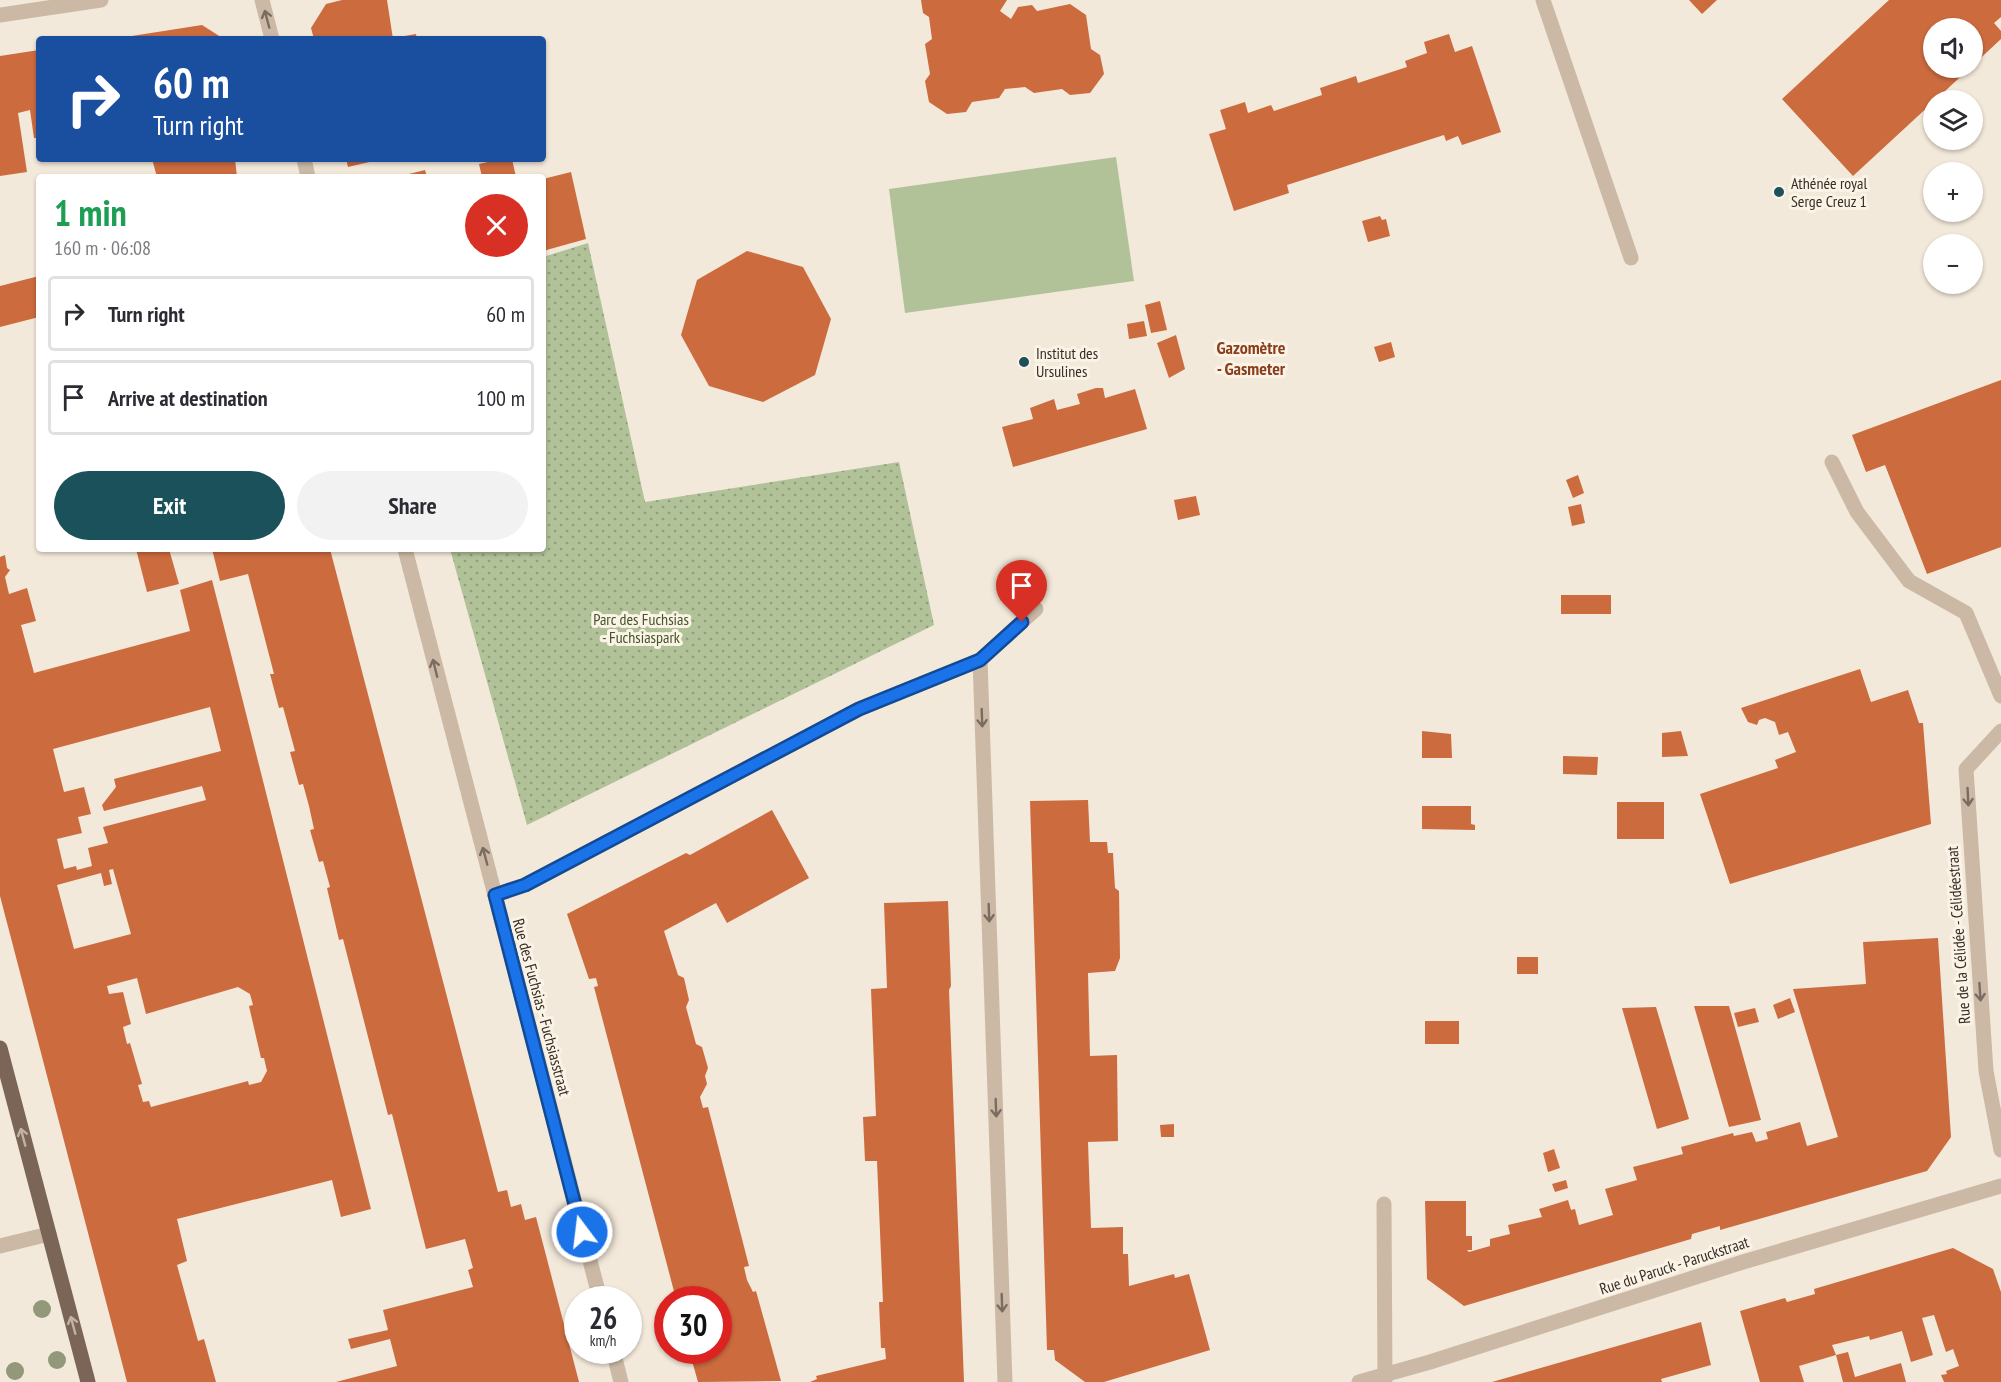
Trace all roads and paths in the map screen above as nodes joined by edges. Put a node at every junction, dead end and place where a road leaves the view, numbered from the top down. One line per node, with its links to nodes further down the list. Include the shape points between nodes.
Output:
1 (101, 0): 4 (street)
2 (262, 0): 5 (street, one-way to 2)
3 (1543, 0): 6 (street)
4 (0, 15)
5 (271, 36)
6 (1631, 258)
7 (1832, 462): 11 (street, via 1857,512 1909,581 1966,613)
8 (406, 552): 13 (street, Rue des Fuchsias - Fuchsiasstraat, one-way to 8)
9 (1036, 609): 10 (street)
10 (980, 660): 13 (street, via 859,709 525,885); 25 (street, one-way to 25)
11 (2001, 696)
12 (2001, 731): 15 (street, Rue de la Célidée - Célidéestraat, one-way to 15, via 1966,769 1986,1071)
13 (495, 895): 20 (street, Rue des Fuchsias - Fuchsiasstraat)
14 (0, 1048): 18 (main road, one-way to 14)
15 (2001, 1149)
16 (2001, 1186): 22 (street, Rue du Paruck - Paruckstraat, via 1743,1262)
17 (1384, 1204): 22 (street)
18 (49, 1234): 19 (street); 23 (main road, one-way to 18)
19 (0, 1246)
20 (597, 1286)
21 (616, 1364): 24 (street)
22 (1385, 1378): 26 (street, Rue du Paruck - Paruckstraat)
23 (88, 1382)
24 (621, 1382)
25 (1005, 1382)
26 (1359, 1382)

